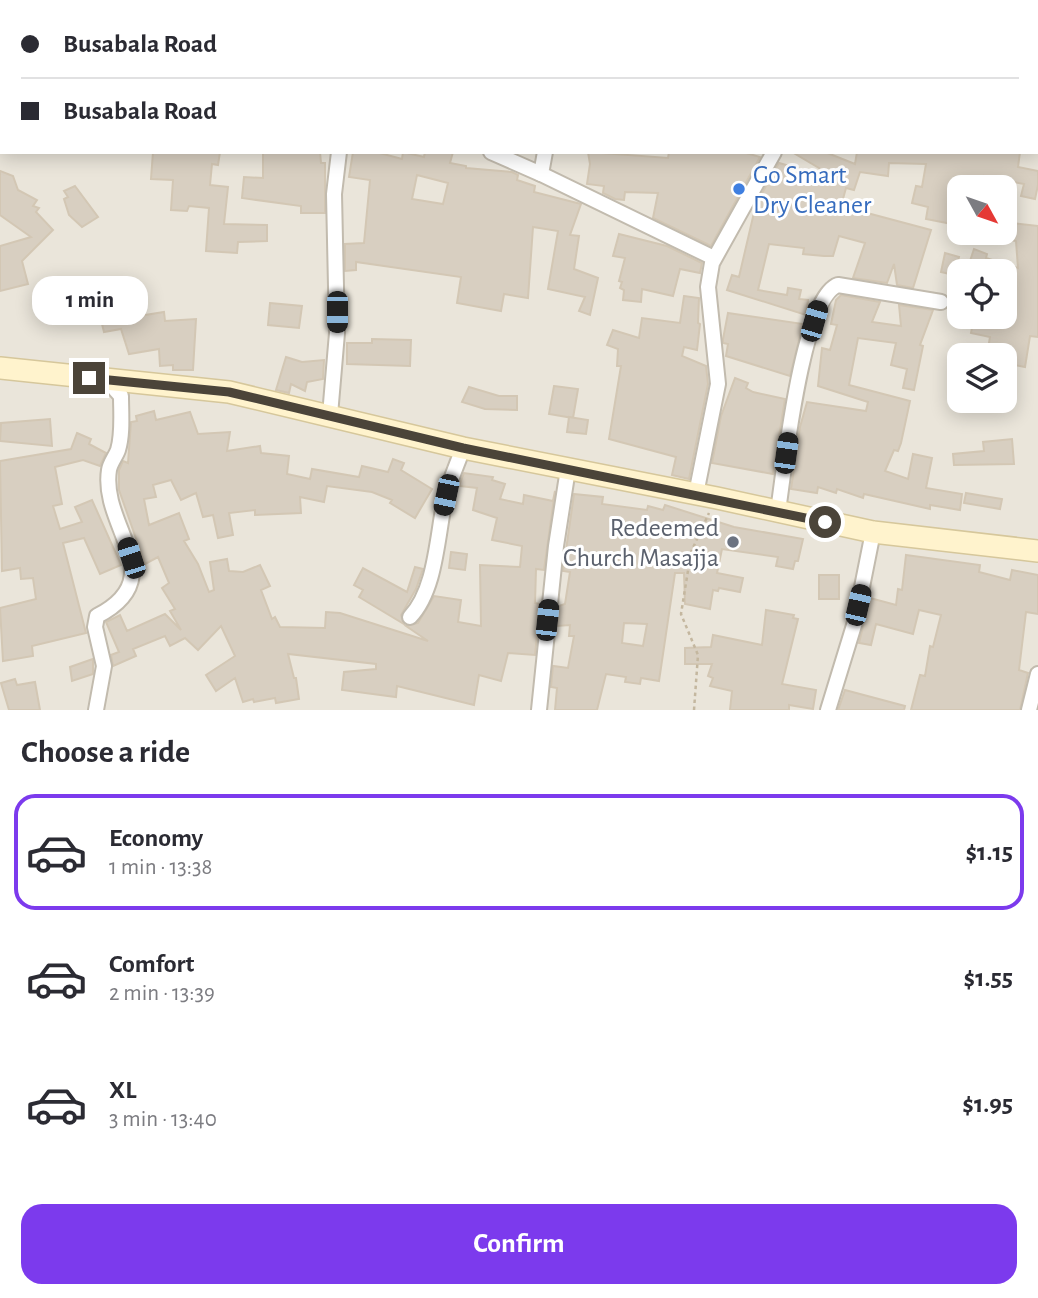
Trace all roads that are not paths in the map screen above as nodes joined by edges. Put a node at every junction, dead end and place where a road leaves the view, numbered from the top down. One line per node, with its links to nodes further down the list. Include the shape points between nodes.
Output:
1 (339, 154): 10 (street, via 334,194 337,333)
2 (496, 154): 5 (street)
3 (545, 154): 5 (street)
4 (773, 154): 6 (street)
5 (541, 174): 6 (street)
6 (714, 258): 13 (street, via 708,287 718,384)
7 (941, 302): 14 (street, via 838,285 827,291 819,303 801,369)
8 (0, 368): 9 (street)
9 (106, 379): 10 (street, via 229,392); 19 (street, via 121,396 118,448 109,469 111,498 134,573 127,591 111,609 97,616 95,627 104,666)
10 (330, 415): 11 (street)
11 (463, 448): 12 (street); 17 (street, via 446,495 428,589)
12 (568, 468): 13 (street); 20 (street)
13 (696, 494): 14 (street)
14 (778, 511): 15 (street)
15 (873, 532): 16 (street); 21 (street, via 855,622)
16 (1038, 551)
17 (410, 617)
18 (1038, 674): 22 (street)
19 (96, 710)
20 (539, 710)
21 (828, 710)
22 (1029, 710)

